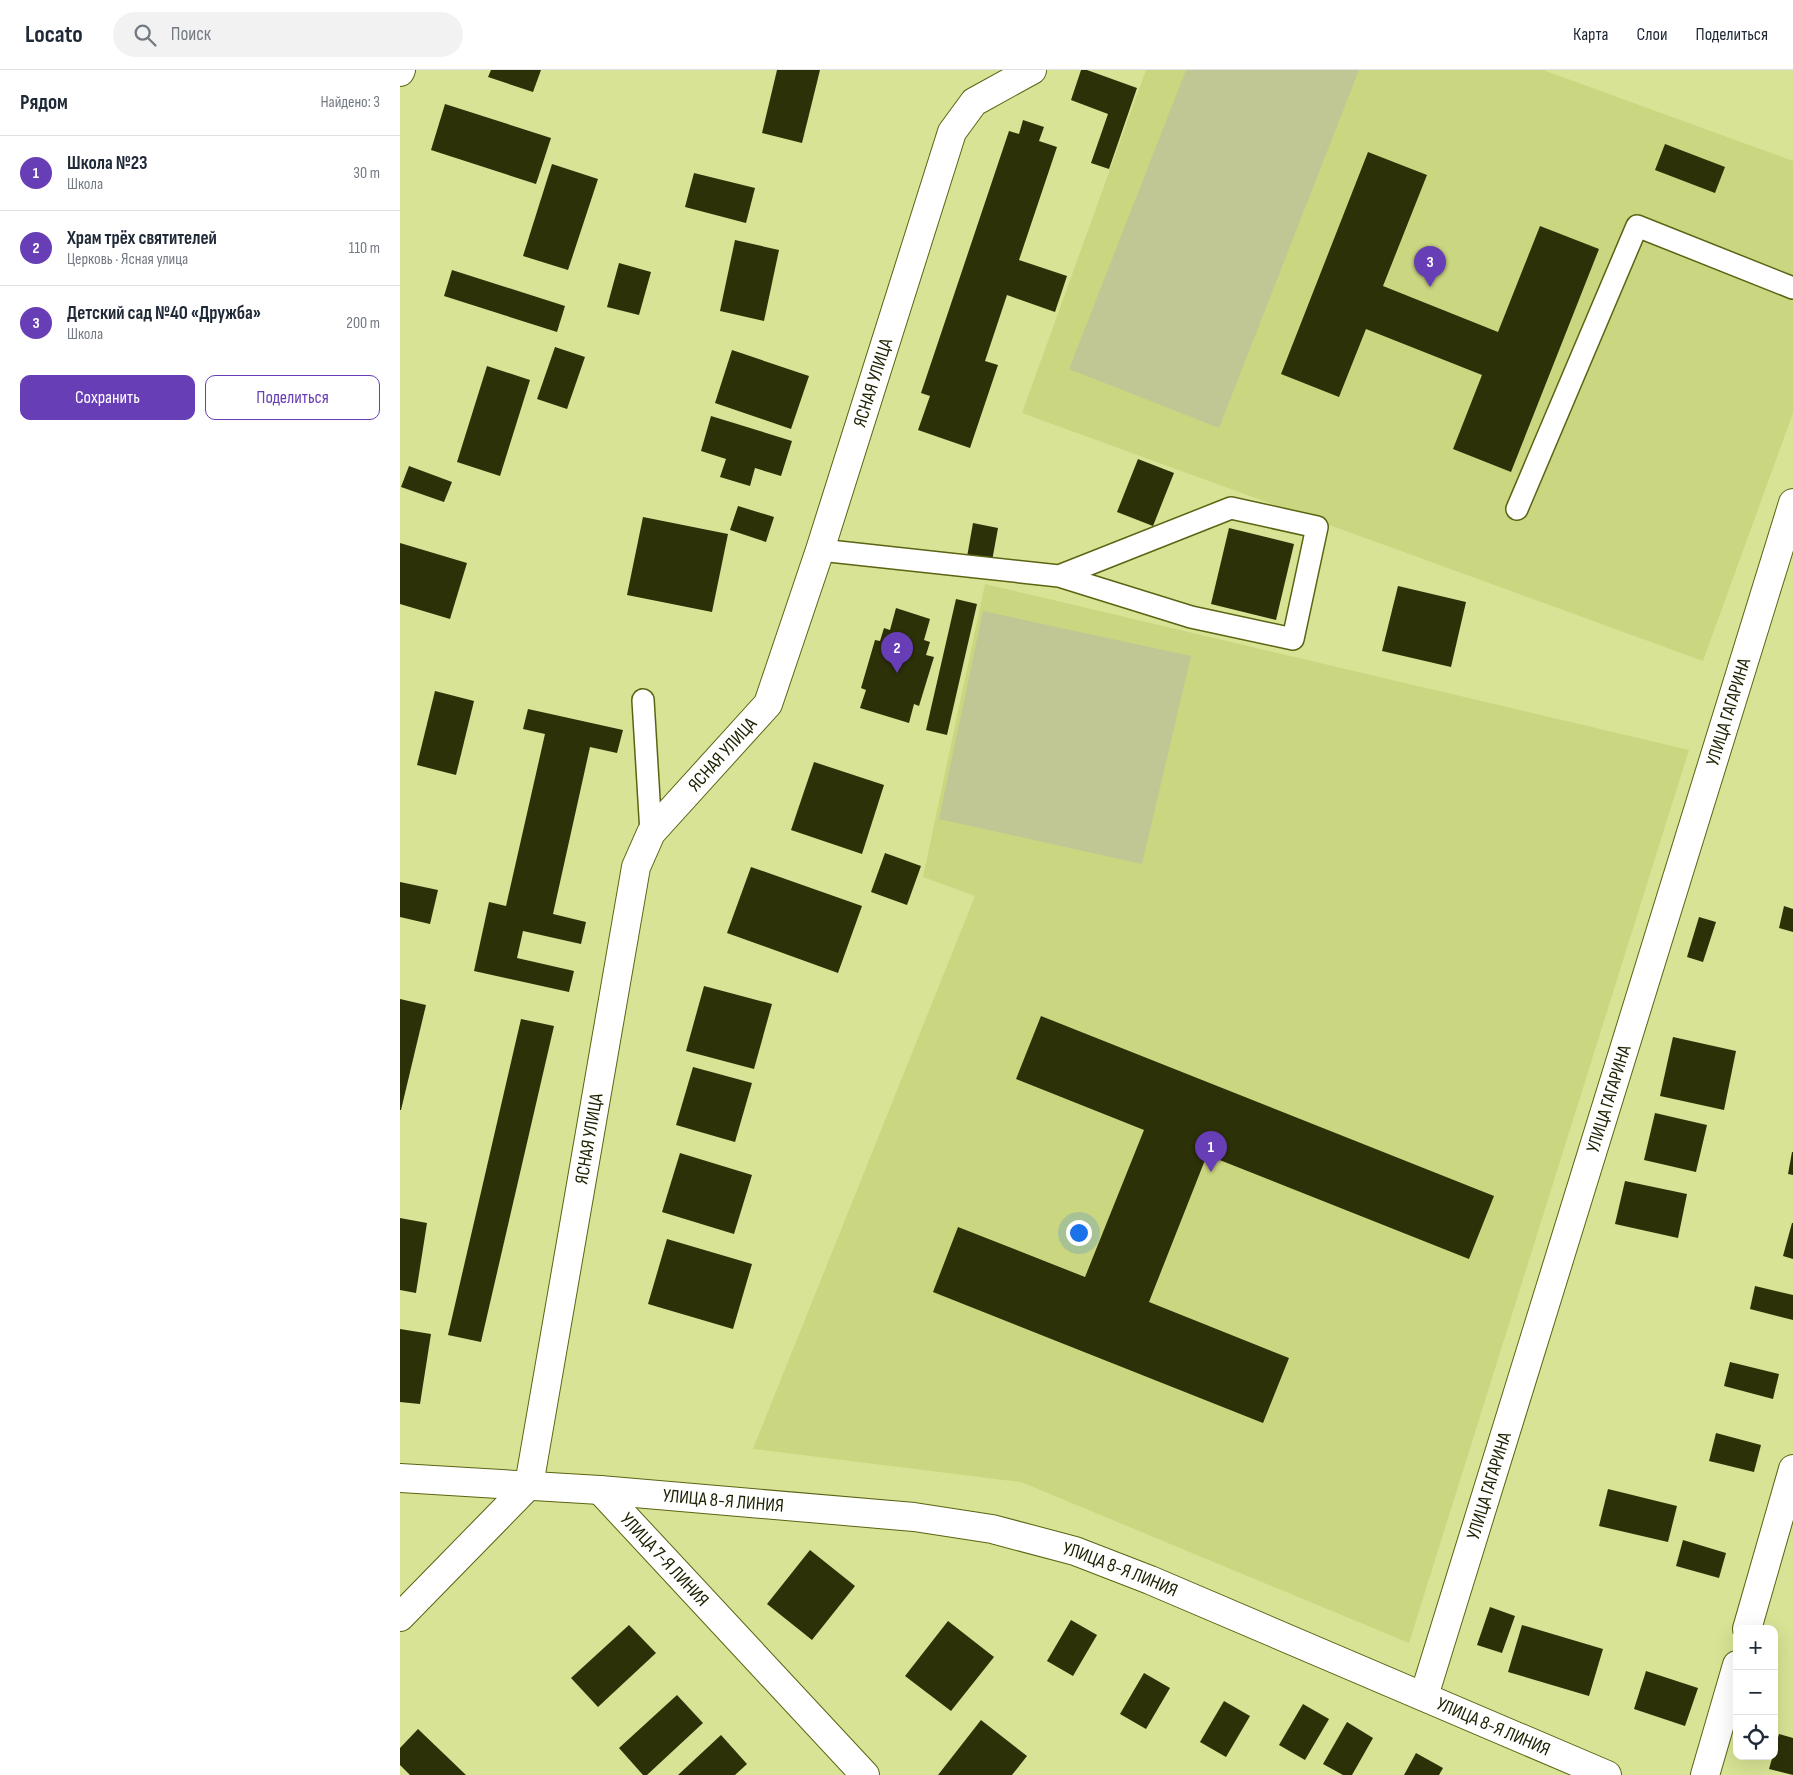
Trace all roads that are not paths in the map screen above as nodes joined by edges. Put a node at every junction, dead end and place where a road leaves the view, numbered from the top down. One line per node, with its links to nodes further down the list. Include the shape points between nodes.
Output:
1 (1032, 70): 5 (street, ЯСНАЯ УЛИЦА, via 974,102 952,132)
2 (1793, 288): 4 (lane, via 1637,226)
3 (1793, 503): 16 (street, УЛИЦА ГАГАРИНА)
4 (1518, 509)
5 (820, 550): 6 (lane); 8 (street, ЯСНАЯ УЛИЦА, via 768,704)
6 (1059, 576): 6 (lane, via 1231,508 1317,526 1293,639 1191,616)
7 (643, 700): 8 (lane)
8 (650, 833): 11 (street, ЯСНАЯ УЛИЦА, via 636,867)
9 (1793, 1469): 14 (street)
10 (400, 1478): 11 (street)
11 (529, 1485): 12 (street); 13 (street)
12 (600, 1490): 16 (street, УЛИЦА 8-Я ЛИНИЯ, via 914,1517 992,1529 1074,1551 1141,1576); 17 (street, УЛИЦА 7-Я ЛИНИЯ)
13 (400, 1617)
14 (1748, 1625)
15 (1736, 1670): 19 (street)
16 (1424, 1696): 18 (street, УЛИЦА 8-Я ЛИНИЯ)
17 (865, 1775)
18 (1607, 1775)
19 (1705, 1775)

